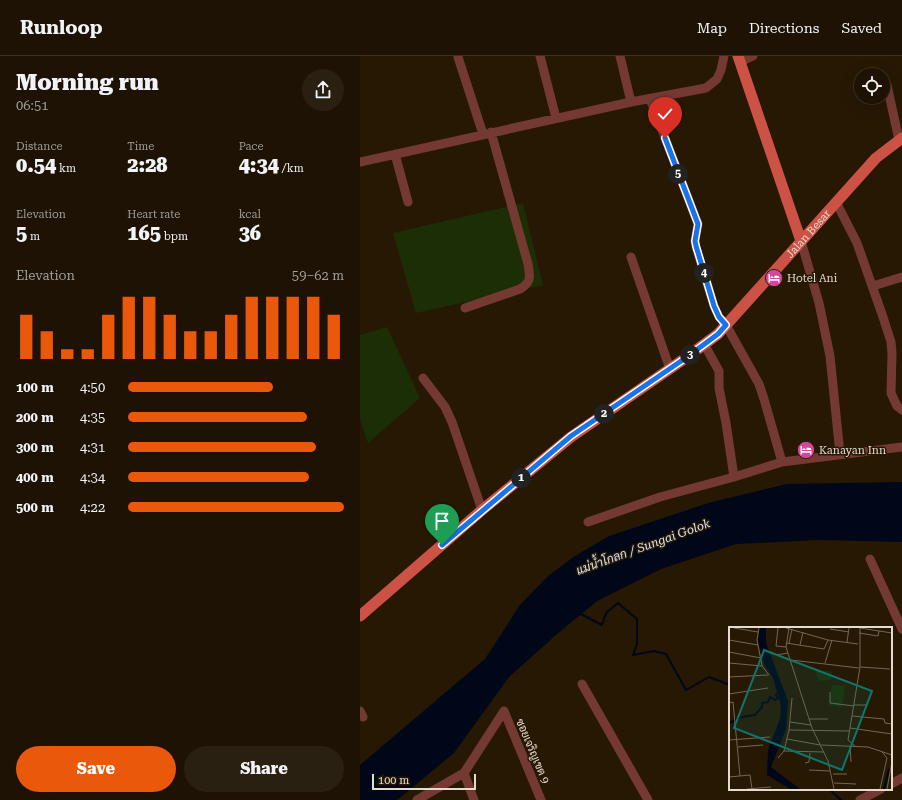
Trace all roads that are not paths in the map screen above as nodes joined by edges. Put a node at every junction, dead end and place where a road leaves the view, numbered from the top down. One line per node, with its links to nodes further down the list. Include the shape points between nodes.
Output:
1 (540, 56): 10 (street)
2 (620, 56): 9 (street)
3 (724, 56): 7 (street, via 716,79 706,88)
4 (753, 56): 6 (street)
5 (458, 57): 11 (street)
6 (739, 59): 17 (main road)
7 (650, 99): 9 (street); 22 (street, via 698,224 696,246 714,306)
8 (890, 100): 12 (street)
9 (631, 102): 10 (street)
10 (556, 118): 11 (street)
11 (487, 133): 13 (street); 21 (street, via 530,275 527,285 520,289)
12 (900, 139): 16 (main road, Jalan Besar, via 876,158)
13 (395, 154): 14 (street); 15 (street)
14 (360, 162)
15 (408, 202)
16 (836, 202): 17 (main road, Jalan Besar); 20 (street, via 857,243)
17 (801, 241): 22 (main road, Jalan Besar); 28 (street, via 820,303 830,356)
18 (631, 257): 24 (street)
19 (902, 277): 20 (street)
20 (873, 286): 26 (street, via 891,342 891,393 897,406)
21 (465, 308)
22 (726, 325): 23 (main road, Jalan Besar); 29 (street, via 759,384)
23 (704, 344): 24 (main road, Jalan Besar); 30 (street, via 719,371 719,388)
24 (670, 369): 31 (main road, Jalan Besar, via 571,436)
25 (423, 378): 31 (street, via 445,407 452,422)
26 (902, 410)
27 (902, 447): 28 (street)
28 (840, 454): 29 (street)
29 (782, 462): 30 (street)
30 (734, 477): 32 (street, via 660,497)
31 (482, 510): 34 (main road, Jalan Besar)
32 (588, 522)
33 (870, 559): 35 (street)
34 (360, 616)
35 (902, 629)
36 (582, 684): 44 (street)
37 (464, 773): 41 (street); 42 (street); 43 (street, ซอยเจริญเขต 9, via 504,711)
38 (902, 778): 39 (street)
39 (892, 783)
40 (879, 790): 45 (street)
41 (419, 799)
42 (474, 800)
43 (541, 800)
44 (648, 800)
45 (860, 800)

